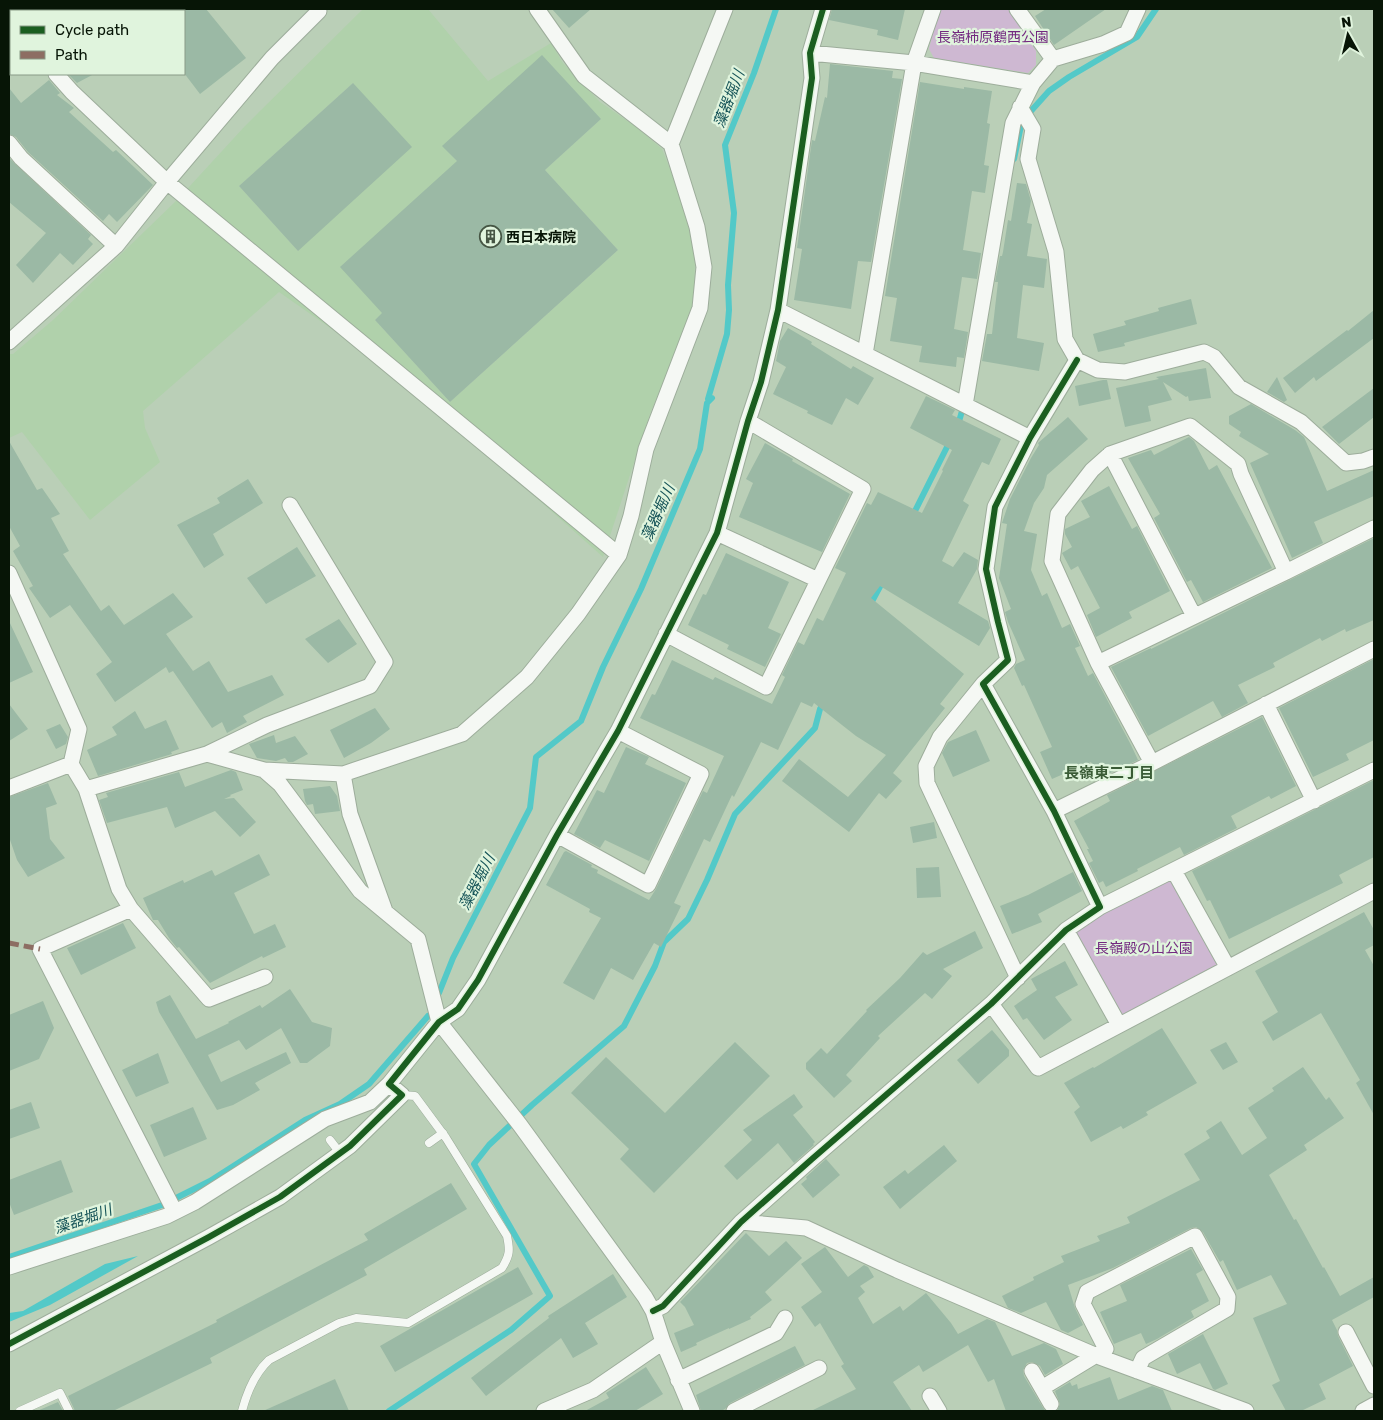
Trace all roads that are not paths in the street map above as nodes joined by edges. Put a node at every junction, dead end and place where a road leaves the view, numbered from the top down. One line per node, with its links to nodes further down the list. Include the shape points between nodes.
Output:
1 (537, 9): 15 (street, via 584,76)
2 (725, 9): 15 (street)
3 (823, 9): 8 (street)
4 (933, 9): 10 (street)
5 (1017, 9): 9 (street)
6 (1138, 9): 9 (street, via 1127,33)
7 (319, 11): 16 (street, via 272,58)
8 (810, 52): 10 (street); 18 (street, via 812,78)
9 (1053, 59): 12 (street)
10 (914, 63): 12 (street); 20 (street)
11 (57, 75): 16 (street)
12 (1033, 83): 13 (street)
13 (1020, 107): 21 (street, via 1034,129 1028,159 1056,252 1066,339); 22 (street, via 1013,123)
14 (9, 143): 17 (street)
15 (671, 144): 30 (street, via 698,227 704,267 700,308 646,449)
16 (167, 182): 17 (street); 30 (street)
17 (116, 246): 19 (street)
18 (778, 310): 20 (street); 23 (street)
19 (9, 342)
20 (865, 354): 22 (street)
21 (1077, 360): 24 (street); 26 (street, via 1098,370 1125,372 1204,352 1214,357 1239,387 1301,422 1346,463 1363,462)
22 (965, 405): 24 (street)
23 (748, 421): 29 (street); 33 (street, via 863,489)
24 (1030, 438): 38 (street, via 994,506 986,569 1008,660)
25 (1110, 454): 31 (street, via 1190,426 1238,464); 34 (street); 37 (street, via 1092,470 1058,514 1052,561)
26 (1374, 457)
27 (290, 504): 41 (street, via 385,662 370,686 267,725)
28 (1374, 528): 31 (street)
29 (717, 533): 33 (street); 35 (street)
30 (619, 555): 46 (street, via 578,614 527,677 462,734)
31 (1286, 572): 34 (street)
32 (9, 573): 43 (street, via 79,730)
33 (818, 580): 35 (street, via 766,687)
34 (1194, 616): 37 (street)
35 (666, 634): 40 (street)
36 (1374, 649): 39 (street)
37 (1098, 663): 42 (street)
38 (984, 684): 50 (street); 60 (street, via 940,737 926,766 927,783)
39 (1266, 704): 42 (street); 49 (street)
40 (618, 732): 51 (street); 51 (street, via 701,774 648,885)
41 (207, 754): 44 (street); 48 (street)
42 (1152, 763): 50 (street)
43 (72, 764): 47 (street); 48 (street)
44 (264, 770): 46 (street); 56 (street, via 280,784 360,891)
45 (1374, 770): 49 (street)
46 (343, 774): 56 (street, via 350,814)
47 (9, 788)
48 (86, 789): 55 (street, via 119,889)
49 (1314, 801): 52 (street)
50 (1054, 810): 54 (street)
51 (557, 835): 62 (street, via 478,980 458,1009)
52 (1174, 871): 54 (street); 58 (street)
53 (1374, 891): 58 (street)
54 (1100, 907): 57 (street)
55 (131, 909): 59 (street, via 209,999); 70 (street, via 40,949)
56 (386, 912): 62 (street, via 418,939)
57 (1066, 930): 60 (street); 63 (street)
58 (1228, 968): 63 (street)
59 (265, 977)
60 (1018, 978): 61 (street)
61 (991, 1004): 63 (street, via 1038,1068); 71 (street)
62 (439, 1022): 64 (street); 73 (street, via 526,1133)
63 (1119, 1025)
64 (389, 1084): 65 (street); 70 (street, via 370,1102 325,1120)
65 (402, 1095): 66 (lane, via 415,1096); 69 (street)
66 (443, 1133): 68 (lane); 90 (lane, via 507,1236 509,1257 502,1268 408,1322 356,1318 269,1360 248,1390)
67 (330, 1140): 69 (lane)
68 (429, 1142)
69 (340, 1153): 77 (street, via 280,1197)
70 (175, 1212): 72 (street)
71 (741, 1222): 73 (street, via 664,1306); 78 (street, via 806,1228)
72 (9, 1267)
73 (653, 1311): 76 (street)
74 (785, 1318): 82 (street, via 776,1333)
75 (1346, 1332): 83 (street)
76 (663, 1342): 82 (street); 91 (street, via 593,1390)
77 (9, 1344)
78 (1097, 1356): 81 (street); 81 (street, via 1106,1349 1083,1304 1087,1292 1195,1236 1228,1298 1227,1309 1143,1358); 84 (street)
79 (819, 1368): 93 (street)
80 (1032, 1371): 84 (street)
81 (1137, 1371): 95 (street)
82 (678, 1380): 92 (street)
83 (1374, 1386)
84 (1042, 1388): 86 (street)
85 (930, 1396): 94 (street)
86 (1051, 1404)
87 (1374, 1404): 96 (street)
88 (20, 1411): 89 (lane, via 60,1393)
89 (69, 1411)
90 (242, 1411)
91 (544, 1411)
92 (692, 1411)
93 (734, 1411)
94 (938, 1411)
95 (1246, 1411)
96 (1362, 1411)

